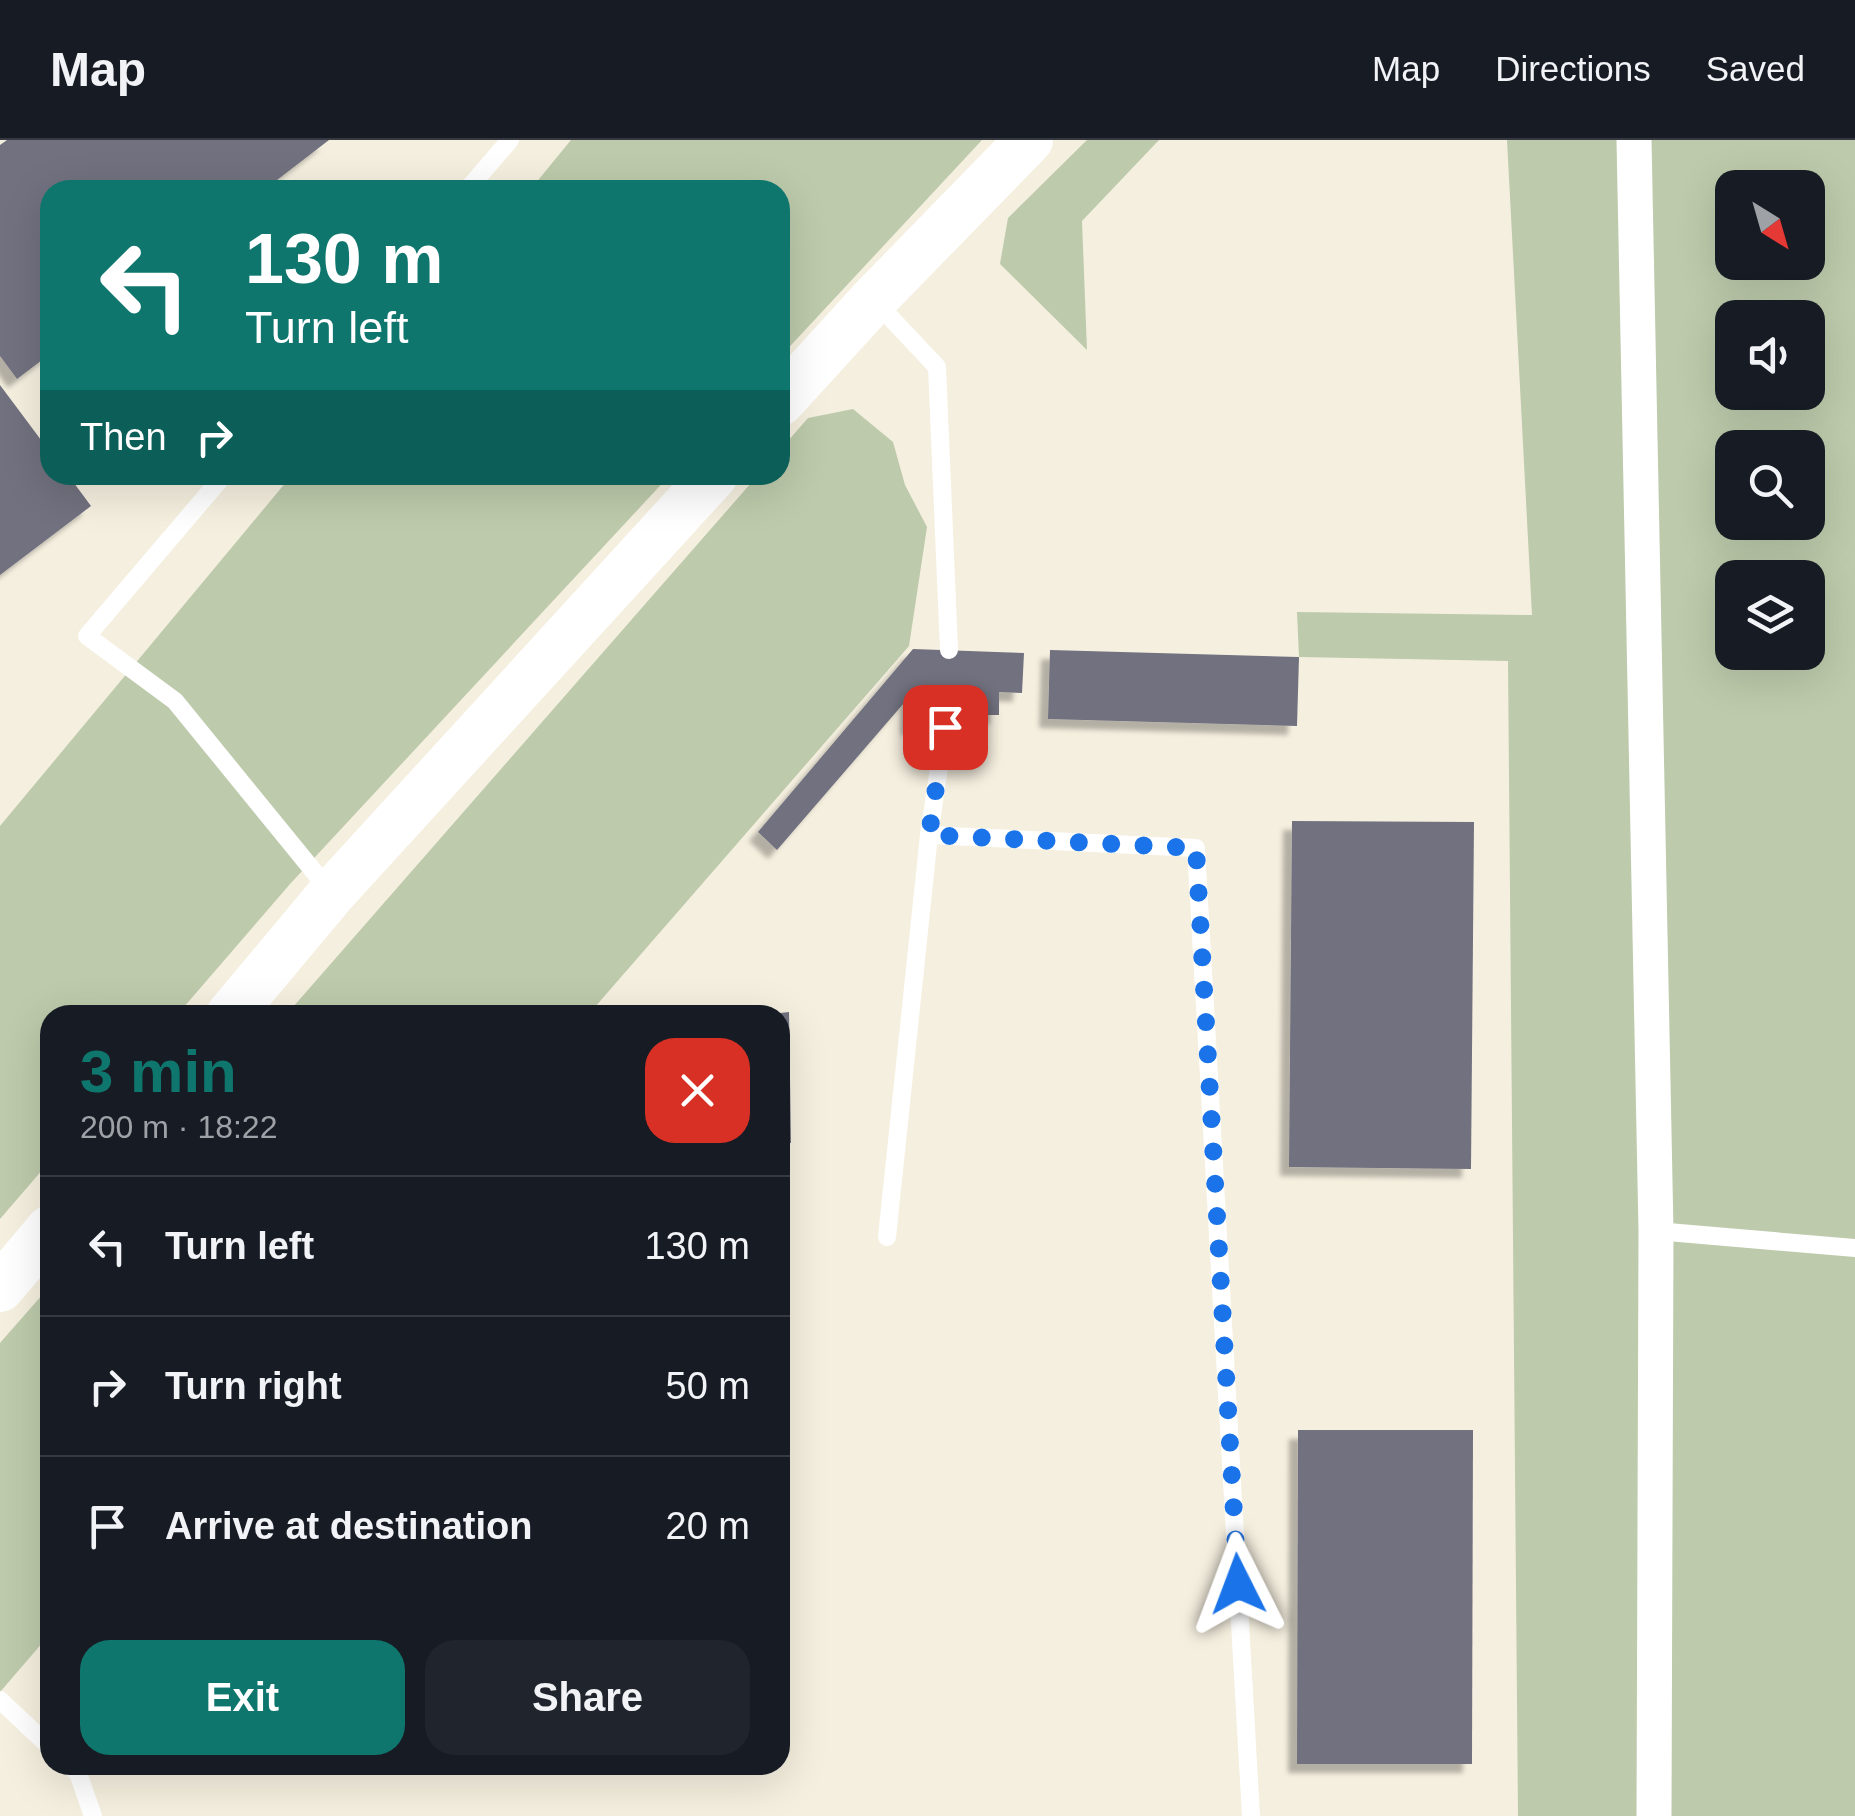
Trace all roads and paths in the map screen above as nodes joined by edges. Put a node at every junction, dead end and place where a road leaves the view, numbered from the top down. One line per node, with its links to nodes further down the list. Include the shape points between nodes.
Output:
1 (510, 140): 4 (lane)
2 (1029, 140): 5 (main road)
3 (1634, 140): 14 (street)
4 (476, 180)
5 (874, 299): 6 (main road); 9 (lane, via 937,367)
6 (790, 391)
7 (215, 485): 12 (lane, via 87,636 174,701)
8 (705, 485): 12 (main road)
9 (948, 650)
10 (945, 727): 11 (lane)
11 (929, 835): 15 (lane); 23 (lane, via 1196,848)
12 (332, 893): 13 (main road)
13 (238, 1005)
14 (1656, 1231): 17 (lane); 24 (street)
15 (887, 1237)
16 (40, 1240): 18 (main road)
17 (1855, 1248)
18 (0, 1288)
19 (0, 1700): 20 (lane)
20 (40, 1738)
21 (78, 1775): 22 (lane)
22 (93, 1816)
23 (1250, 1816)
24 (1654, 1816)

